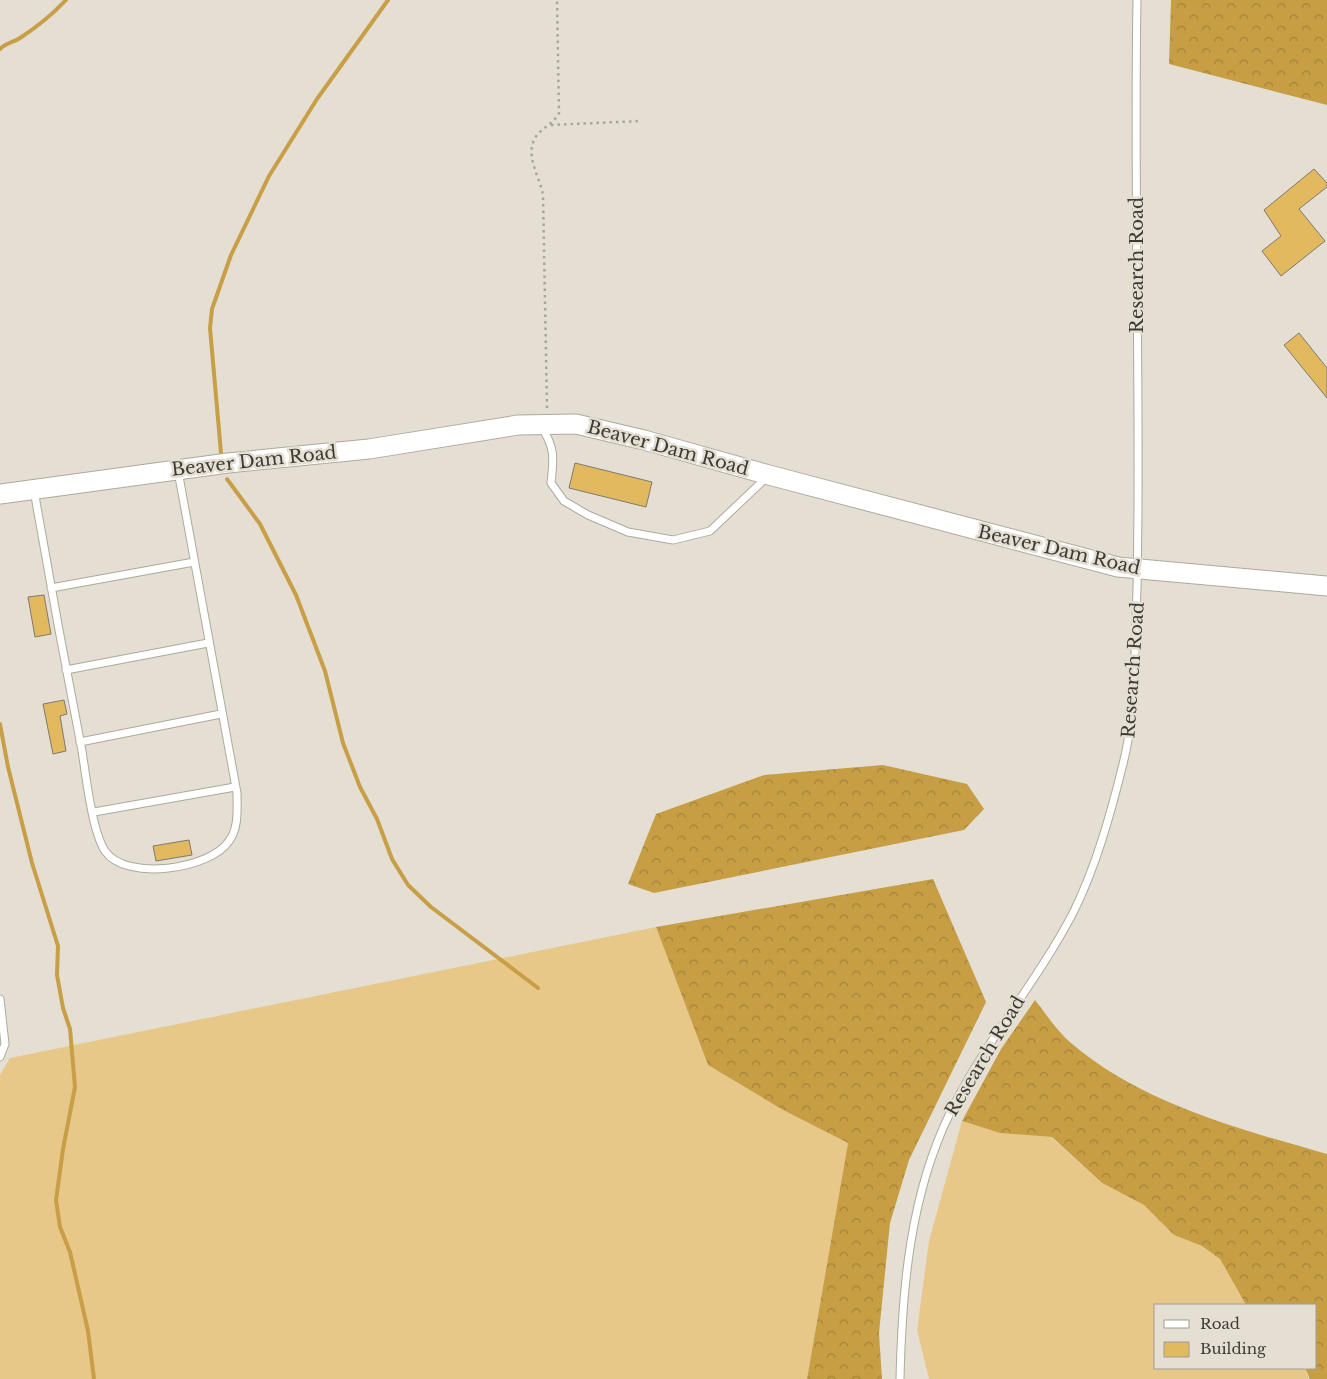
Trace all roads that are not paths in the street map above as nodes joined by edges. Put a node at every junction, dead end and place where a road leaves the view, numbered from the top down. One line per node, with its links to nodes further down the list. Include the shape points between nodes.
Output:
1 (1137, 0): 8 (lane, Research Road)
2 (543, 423): 3 (street, Beaver Dam Road, via 369,449); 4 (street, Beaver Dam Road, via 576,424 609,431); 4 (lane, via 552,443 551,483 564,501 628,532 673,540 710,532)
3 (178, 470): 5 (street, Beaver Dam Road); 7 (lane)
4 (769, 475): 8 (street, Beaver Dam Road)
5 (34, 489): 6 (street, Beaver Dam Road); 10 (lane)
6 (0, 494)
7 (194, 562): 10 (lane); 11 (lane)
8 (1138, 571): 9 (street, Beaver Dam Road); 19 (lane, Research Road, via 1132,721 1115,794 1093,865 1074,909 1044,961 989,1042 938,1140 920,1199 904,1276)
9 (1327, 586)
10 (51, 588): 12 (lane)
11 (208, 643): 12 (lane); 13 (lane)
12 (66, 670): 14 (lane)
13 (221, 714): 14 (lane); 15 (lane)
14 (80, 742): 16 (lane)
15 (235, 787): 16 (lane); 16 (lane, via 236,824 228,843 205,859 172,867 146,869 112,857 102,845)
16 (94, 812)
17 (0, 999): 18 (lane, via 5,1044)
18 (0, 1057)
19 (900, 1379)

